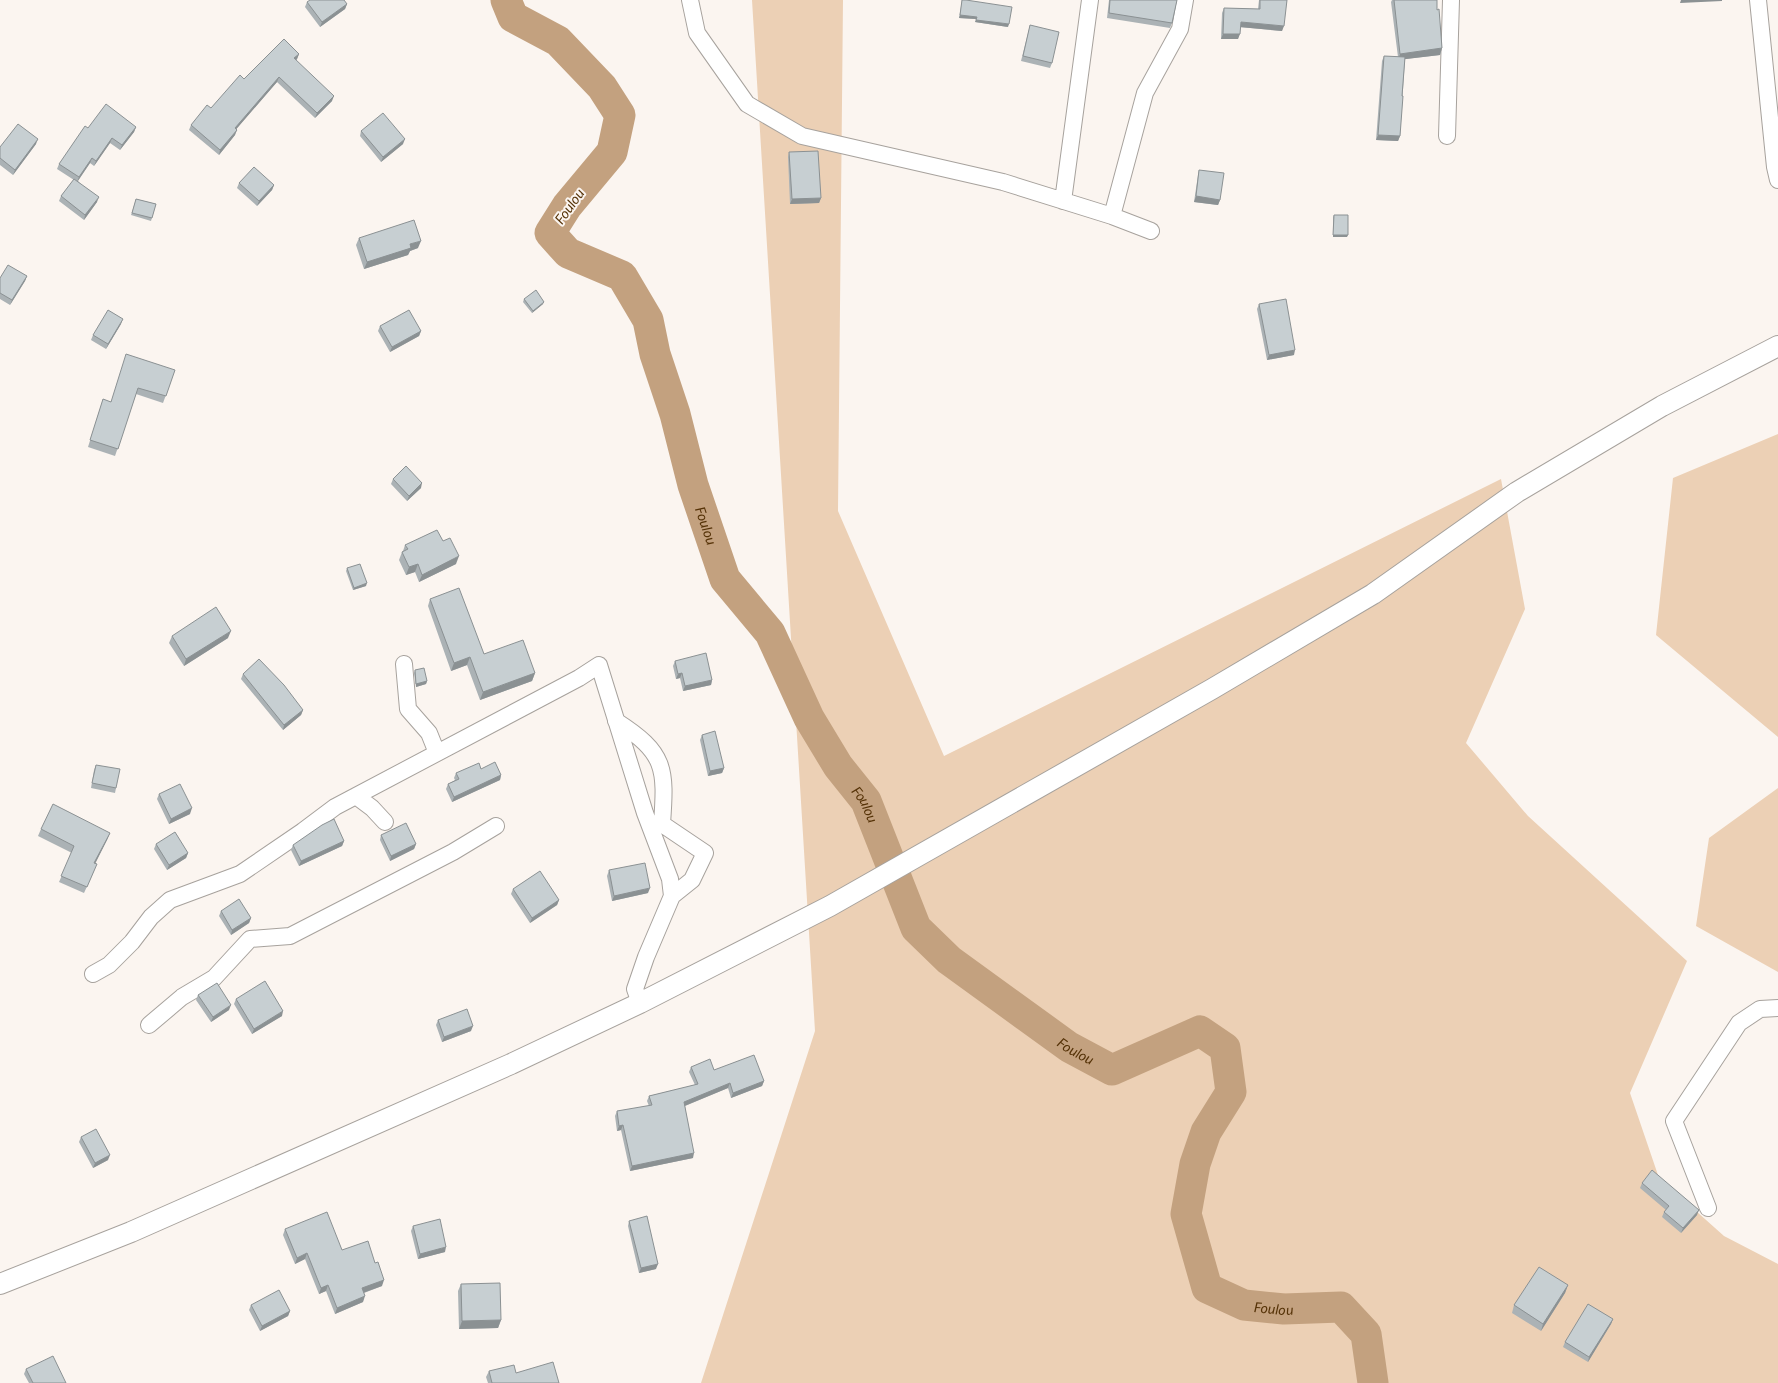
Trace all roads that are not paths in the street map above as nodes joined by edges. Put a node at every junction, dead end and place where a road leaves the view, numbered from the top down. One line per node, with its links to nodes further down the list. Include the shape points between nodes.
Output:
1 (690, 0): 8 (street, via 697,33 747,104 802,136 1003,182)
2 (1090, 0): 8 (street)
3 (1185, 0): 9 (street, via 1180,29 1144,93)
4 (1451, 0): 6 (street)
5 (1758, 0): 7 (street)
6 (1447, 136)
7 (1778, 180)
8 (1063, 201): 9 (street)
9 (1112, 216): 10 (street)
10 (1151, 231)
11 (1778, 346): 20 (street, via 1656,410 1517,492 1373,594 1212,689 830,906)
12 (404, 664): 14 (street, via 408,709 429,733)
13 (616, 721): 14 (street, via 599,666); 18 (street, via 645,813 670,879); 18 (street, via 638,735 660,761 665,786 662,824 705,853 692,880)
14 (437, 753): 15 (street)
15 (356, 796): 16 (street); 19 (street, via 335,807 240,874 170,900 109,965)
16 (385, 822)
17 (496, 826): 22 (street, via 420,869 290,936 250,939 214,978 182,997)
18 (672, 896): 20 (street, via 635,989)
19 (93, 974)
20 (640, 1003): 24 (street, via 510,1064 131,1232)
21 (1778, 1008): 23 (street, via 1760,1009 1739,1023 1674,1121)
22 (149, 1025)
23 (1708, 1208)
24 (0, 1284)

